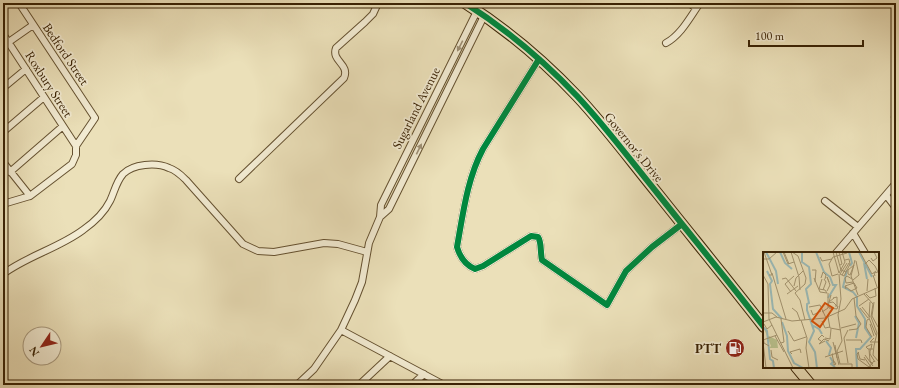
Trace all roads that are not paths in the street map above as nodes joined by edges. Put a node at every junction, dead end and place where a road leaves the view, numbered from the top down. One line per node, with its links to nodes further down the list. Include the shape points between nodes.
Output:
1 (19, 3): 7 (street, Bedford Street)
2 (378, 3): 20 (street, via 373,14 336,48 336,56 346,69 344,78)
3 (465, 3): 6 (main road, Governor's Drive)
4 (689, 3): 5 (street)
5 (698, 6): 9 (street, via 680,32)
6 (481, 13): 11 (main road, Governor's Drive); 27 (street, Sugarland Avenue, one-way to 6, via 389,209); 27 (street, Sugarland Avenue, one-way to 27, via 392,180 381,205)
7 (33, 25): 10 (street); 17 (street, Bedford Street, via 95,118)
8 (3, 34): 10 (street, Roxbury Street)
9 (666, 43)
10 (6, 44): 12 (street, Roxbury Street)
11 (539, 59): 28 (main road, Governor's Drive, via 597,119); 28 (street, via 473,169 456,248 468,266 475,269 483,266 531,236 538,237 541,241 542,260 607,305 626,271)
12 (26, 69): 13 (street); 14 (street, Roxbury Street)
13 (3, 88)
14 (44, 97): 15 (street, Roxbury Street); 16 (street)
15 (63, 126): 17 (street, Roxbury Street); 19 (street)
16 (3, 132)
17 (76, 146): 23 (street, via 72,164)
18 (3, 162): 19 (street)
19 (10, 172): 23 (street)
20 (239, 179)
21 (896, 183): 22 (street)
22 (886, 195): 26 (street); 29 (street)
23 (30, 196): 25 (street)
24 (825, 200): 29 (street)
25 (3, 204)
26 (896, 208)
27 (380, 217): 31 (street, Sugarland Avenue)
28 (682, 224): 35 (main road, Governor's Drive)
29 (858, 227): 30 (street)
30 (853, 234): 32 (street); 33 (street)
31 (367, 252): 34 (street, via 324,243 274,252 254,250 240,241 176,171 164,166 150,165 131,169 124,174 109,202 89,226 76,236); 36 (street, Sugarland Avenue, via 362,282)
32 (837, 252)
33 (864, 252)
34 (3, 274)
35 (763, 325)
36 (341, 330): 37 (street); 40 (street, Sugarland Avenue, via 314,369)
37 (390, 356): 39 (street); 41 (street)
38 (797, 368): 44 (main road)
39 (424, 374): 42 (street); 43 (street)
40 (297, 385)
41 (359, 385)
42 (412, 385)
43 (444, 385)
44 (811, 385)

